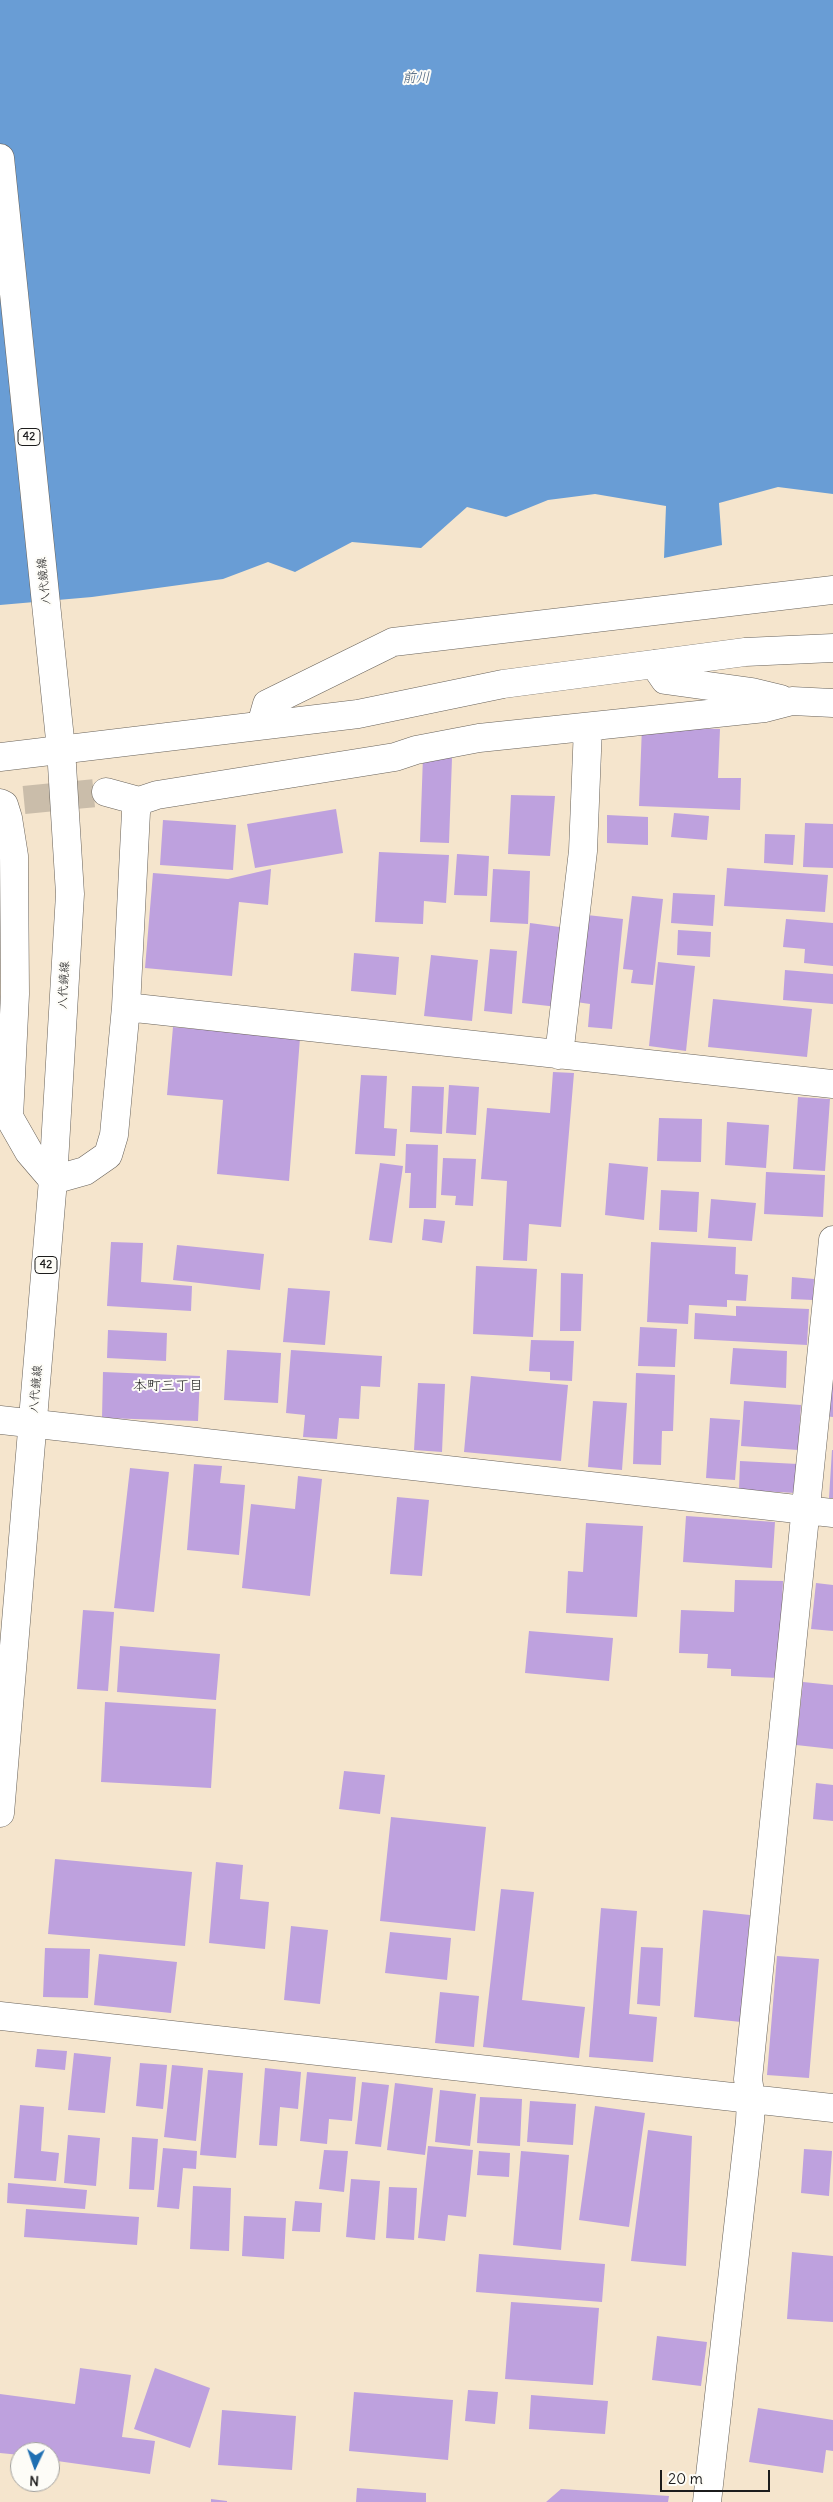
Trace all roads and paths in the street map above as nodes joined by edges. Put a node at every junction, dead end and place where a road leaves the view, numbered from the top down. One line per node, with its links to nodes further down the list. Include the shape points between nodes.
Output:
1 (0, 158): 9 (street, 八代鏡線 / 42)
2 (833, 590): 7 (street, via 393,642 267,704)
3 (833, 648): 4 (street, via 745,652)
4 (654, 664): 5 (street, via 664,680); 7 (street, via 503,684 358,714)
5 (792, 701): 6 (street); 8 (street, via 765,708)
6 (833, 703)
7 (260, 724): 9 (street)
8 (588, 726): 12 (street, via 479,738 395,756 158,794); 16 (street, via 584,851)
9 (61, 749): 10 (street); 18 (street, 八代鏡線 / 42, via 70,894)
10 (0, 758)
11 (106, 792): 12 (street)
12 (139, 801): 15 (street)
13 (9, 802): 14 (street, via 14,856)
14 (8, 993): 18 (street, via 9,1117 29,1152)
15 (126, 1007): 16 (street); 18 (street, via 114,1135 108,1155 85,1170)
16 (559, 1055): 17 (street)
17 (833, 1084)
18 (53, 1180): 21 (street, 八代鏡線 / 42)
19 (833, 1240): 22 (street)
20 (0, 1420): 21 (street)
21 (33, 1423): 22 (street); 24 (street, 八代鏡線 / 42)
22 (805, 1510): 23 (street); 26 (street, via 748,2079)
23 (833, 1513)
24 (0, 1813)
25 (0, 2016): 26 (street)
26 (751, 2099): 27 (street); 28 (street)
27 (833, 2108)
28 (707, 2502)

